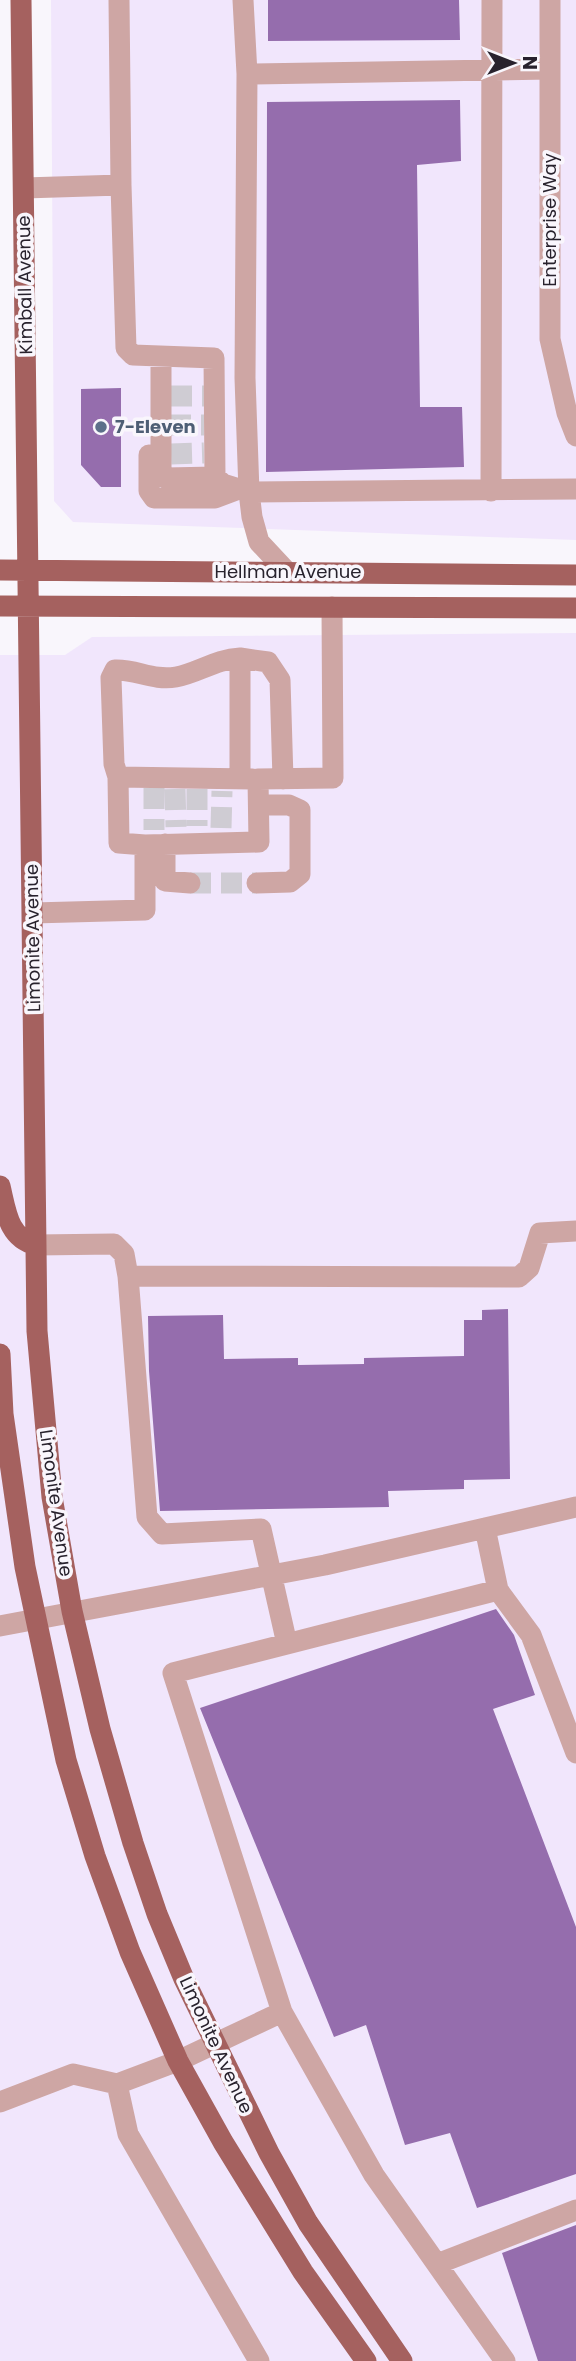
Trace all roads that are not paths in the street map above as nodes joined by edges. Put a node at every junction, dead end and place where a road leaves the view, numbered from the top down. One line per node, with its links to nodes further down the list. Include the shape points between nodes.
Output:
1 (21, 0): 10 (main road, Kimball Avenue)
2 (119, 0): 9 (street)
3 (243, 0): 8 (street)
4 (492, 0): 6 (street)
5 (550, 0): 7 (street, Enterprise Way)
6 (492, 69): 7 (street); 8 (street); 16 (street)
7 (550, 69): 12 (street, Enterprise Way, via 550,339)
8 (247, 74): 15 (street)
9 (121, 185): 10 (street); 11 (street, via 126,348 133,355)
10 (24, 188): 18 (main road, Kimball Avenue)
11 (155, 357): 13 (street, via 166,396 166,454 161,473 166,478); 13 (street, via 214,358 209,453); 15 (street, via 149,491 154,498 215,498)
12 (576, 436)
13 (215, 477): 15 (street)
14 (576, 489): 16 (street)
15 (244, 491): 16 (street); 19 (street, via 259,542)
16 (491, 491)
17 (0, 570): 18 (main road, Hellman Avenue)
18 (29, 570): 19 (main road, Hellman Avenue); 22 (main road, Limonite Avenue)
19 (287, 572): 20 (main road, Hellman Avenue)
20 (576, 575)
21 (0, 606): 22 (main road, Hellman Avenue)
22 (29, 606): 23 (main road, Hellman Avenue); 33 (main road, Limonite Avenue)
23 (332, 607): 24 (main road, Hellman Avenue); 27 (street, via 333,778)
24 (576, 608)
25 (240, 658): 26 (street, via 172,678 115,670 111,691); 27 (street, via 268,662 280,680); 28 (street)
26 (118, 777): 28 (street, via 175,784); 30 (street, via 119,843)
27 (283, 779): 28 (street)
28 (235, 782): 29 (street)
29 (259, 805): 30 (street, via 259,842 221,835); 32 (street, via 289,805 300,810 300,874 290,881)
30 (170, 838): 31 (street, via 165,881); 33 (street, via 145,910)
31 (190, 883)
32 (257, 883)
33 (33, 913): 36 (main road, Limonite Avenue)
34 (0, 1186): 36 (main road, via 14,1231 22,1241)
35 (576, 1231): 37 (street, via 540,1233 529,1268 519,1277)
36 (36, 1245): 37 (street, via 114,1244 124,1254); 43 (main road, Limonite Avenue, via 43,1418)
37 (128, 1276): 41 (street, via 148,1517 162,1534 261,1529)
38 (0, 1354): 44 (main road, Limonite Avenue, via 4,1414)
39 (576, 1507): 40 (street)
40 (485, 1528): 41 (street); 42 (street)
41 (271, 1575): 43 (street); 46 (street)
42 (498, 1590): 46 (street); 47 (street, via 531,1635)
43 (72, 1611): 44 (street); 49 (main road, Limonite Avenue, via 133,1843 157,1914)
44 (36, 1619): 45 (street); 50 (main road, Limonite Avenue, via 66,1760 95,1856)
45 (0, 1626)
46 (287, 1644): 48 (street, via 173,1674)
47 (576, 1753)
48 (282, 2012): 49 (street); 54 (street, via 374,2175)
49 (215, 2044): 50 (street); 57 (main road, Limonite Avenue, via 308,2223)
50 (178, 2062): 51 (street); 56 (main road, Limonite Avenue, via 303,2272)
51 (117, 2084): 52 (street, via 73,2074); 55 (street, via 128,2134)
52 (0, 2102)
53 (576, 2210): 54 (street)
54 (437, 2264): 58 (street)
55 (259, 2361)
56 (366, 2361)
57 (402, 2361)
58 (505, 2361)

